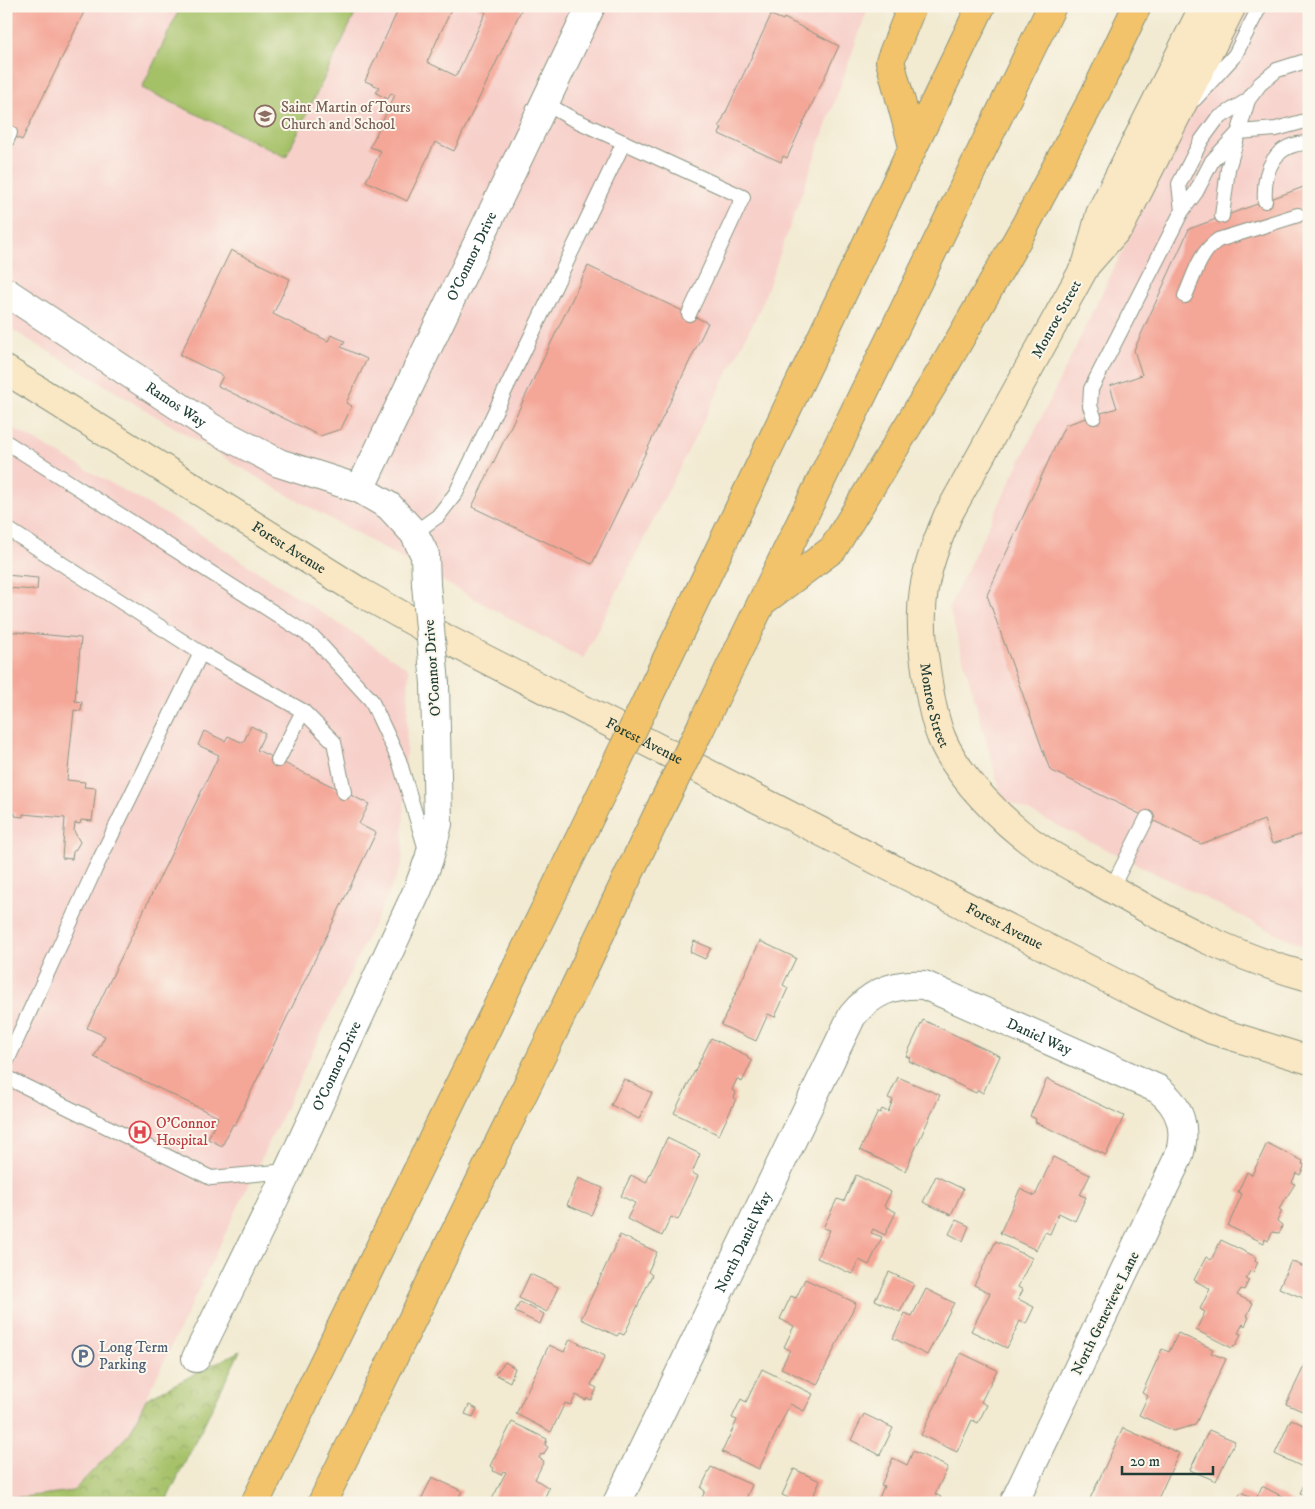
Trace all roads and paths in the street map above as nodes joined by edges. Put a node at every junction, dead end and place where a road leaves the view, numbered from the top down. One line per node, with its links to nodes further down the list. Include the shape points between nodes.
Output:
1 (591, 6): 11 (street, O’Connor Drive)
2 (912, 6): 17 (highway, via 890,61)
3 (981, 6): 17 (highway)
4 (1052, 6): 32 (highway)
5 (1137, 6): 32 (highway, via 1025,226 833,549)
6 (1204, 6): 22 (main road, Monroe Street, via 1100,214)
7 (1232, 6): 13 (main road, Monroe Street)
8 (1260, 6): 13 (lane, via 1234,55)
9 (1309, 60): 10 (lane, via 1277,70)
10 (1248, 100): 14 (lane); 19 (lane, via 1217,118 1201,141 1179,184)
11 (545, 103): 15 (lane); 29 (street, O’Connor Drive)
12 (1309, 120): 14 (lane, via 1276,129)
13 (1172, 123): 22 (main road, Monroe Street, via 1121,225)
14 (1239, 132): 19 (lane, via 1212,161); 21 (lane, via 1228,170)
15 (624, 142): 25 (lane, via 743,197); 31 (lane, via 456,492 438,516)
16 (1309, 144): 18 (lane, via 1297,144 1282,150 1273,160 1264,185)
17 (913, 146): 48 (highway, bridge, via 648,700)
18 (1266, 201)
19 (1182, 211): 27 (lane, via 1090,389)
20 (1298, 215): 24 (lane, via 1218,240 1208,247)
21 (1222, 216)
22 (1086, 265): 39 (main road, Monroe Street, via 948,515 924,580 921,614 932,700 942,738 963,775 995,810 1039,847)
23 (6, 292): 29 (street, Ramos Way, via 212,428 279,464)
24 (1185, 296)
25 (689, 314)
26 (6, 370): 42 (main road, Forest Avenue, via 360,592 424,628 1135,993 1212,1030)
27 (1094, 417)
28 (6, 442): 38 (lane, via 315,639 371,700 399,760)
29 (360, 489): 31 (street, O’Connor Drive, via 389,506)
30 (6, 528): 33 (lane)
31 (414, 533): 38 (street, O’Connor Drive, bridge, via 425,555 435,684 438,824)
32 (763, 601): 49 (highway, bridge)
33 (201, 653): 34 (lane); 43 (lane, via 95,869)
34 (302, 711): 35 (lane); 36 (lane, via 334,742)
35 (278, 760)
36 (344, 792)
37 (1148, 818): 39 (lane)
38 (429, 859): 46 (street, O’Connor Drive, via 418,890)
39 (1111, 888): 40 (main road, Monroe Street, via 1194,934 1237,953)
40 (1309, 977)
41 (881, 991): 45 (street, Daniel Way, via 895,986 924,985 1158,1088 1172,1102); 50 (street, North Daniel Way, via 852,1016)
42 (1309, 1060)
43 (6, 1063)
44 (6, 1077): 46 (lane, via 211,1178)
45 (1181, 1119): 51 (street, North Genevieve Lane, via 1184,1132 1178,1158)
46 (288, 1171): 47 (street, O’Connor Drive)
47 (196, 1358)
48 (256, 1503)
49 (322, 1503)
50 (617, 1503)
51 (1014, 1503)

